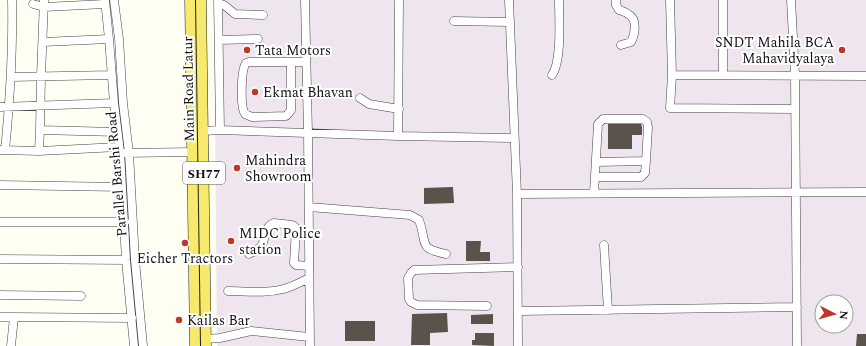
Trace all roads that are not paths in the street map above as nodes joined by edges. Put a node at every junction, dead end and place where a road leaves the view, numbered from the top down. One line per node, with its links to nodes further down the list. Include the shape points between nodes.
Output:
1 (12, 0): 34 (street)
2 (114, 0): 52 (street, Parallel Barshi Road)
3 (190, 0): 53 (main road, Main Road Latur / SH77)
4 (201, 0): 44 (main road, Main Road Latur / SH77)
5 (305, 0): 26 (street)
6 (399, 0): 40 (street)
7 (509, 0): 19 (street)
8 (559, 0): 28 (street, via 558,53 556,69)
9 (616, 0): 24 (street, via 619,10 630,14 634,22 631,42)
10 (670, 0): 29 (street)
11 (723, 0): 30 (street)
12 (791, 0): 31 (street)
13 (218, 1): 17 (street, via 235,14); 22 (street)
14 (105, 2): 15 (street); 20 (street)
15 (44, 3): 16 (street); 23 (street)
16 (33, 4)
17 (263, 14)
18 (454, 21): 19 (street)
19 (509, 22): 48 (street)
20 (109, 39): 23 (street); 27 (street)
21 (258, 39): 22 (street)
22 (219, 40): 43 (street)
23 (42, 42): 32 (street)
24 (621, 45)
25 (291, 62): 25 (street, via 291,110 288,114 252,117 245,114 242,99 243,69 246,63); 26 (street)
26 (306, 62): 46 (street)
27 (112, 75): 32 (street); 36 (street)
28 (552, 75)
29 (672, 75): 30 (street); 41 (street, via 670,108)
30 (723, 75): 31 (street)
31 (795, 75): 33 (street); 41 (street)
32 (40, 76): 34 (street); 37 (street)
33 (866, 76)
34 (11, 77): 39 (street)
35 (360, 98): 40 (street, via 370,104)
36 (114, 103): 37 (street); 45 (street)
37 (41, 106): 39 (street); 42 (street)
38 (0, 107): 39 (street)
39 (10, 107): 49 (street)
40 (399, 109): 47 (street)
41 (795, 109): 61 (street)
42 (40, 130): 45 (street); 51 (street)
43 (220, 130): 44 (street); 46 (street)
44 (204, 131): 85 (main road, Main Road Latur / SH77)
45 (117, 132): 50 (street)
46 (308, 133): 47 (street); 63 (street)
47 (398, 136): 48 (street)
48 (514, 138): 62 (street)
49 (3, 150): 51 (street)
50 (119, 150): 51 (street); 52 (street); 58 (street)
51 (39, 151)
52 (129, 152): 53 (street); 88 (street, Parallel Barshi Road)
53 (193, 152): 89 (main road, Main Road Latur / SH77)
54 (596, 162): 55 (street); 55 (street, via 598,124 602,119 643,119 647,122); 56 (street)
55 (646, 162): 56 (street, via 641,177)
56 (595, 177): 60 (street)
57 (0, 185): 58 (street)
58 (122, 187): 65 (street)
59 (866, 192): 61 (street)
60 (594, 193): 61 (street); 62 (street)
61 (797, 193): 78 (street)
62 (517, 194): 72 (street)
63 (309, 207): 68 (street, via 410,215 419,220 428,249); 71 (street)
64 (0, 222): 65 (street)
65 (124, 222): 70 (street)
66 (604, 245): 79 (street)
67 (249, 254): 71 (street, via 260,248 271,224 292,225 296,229 294,263)
68 (446, 254)
69 (0, 258): 70 (street)
70 (126, 260): 83 (street)
71 (309, 266): 73 (street)
72 (518, 267): 77 (street, via 414,270 408,278 410,299 417,305); 80 (street)
73 (309, 278): 74 (street, via 278,291); 84 (street)
74 (228, 291)
75 (0, 295): 76 (street)
76 (81, 296)
77 (487, 306)
78 (797, 307): 79 (street); 92 (street)
79 (608, 310): 80 (street)
80 (519, 311): 91 (street)
81 (0, 317): 82 (street)
82 (14, 317): 83 (street); 86 (street)
83 (132, 318): 87 (street)
84 (310, 337): 85 (street, via 251,331); 90 (street)
85 (206, 342)
86 (11, 346)
87 (134, 346)
88 (143, 346)
89 (195, 346)
90 (310, 346)
91 (518, 346)
92 (797, 346)

